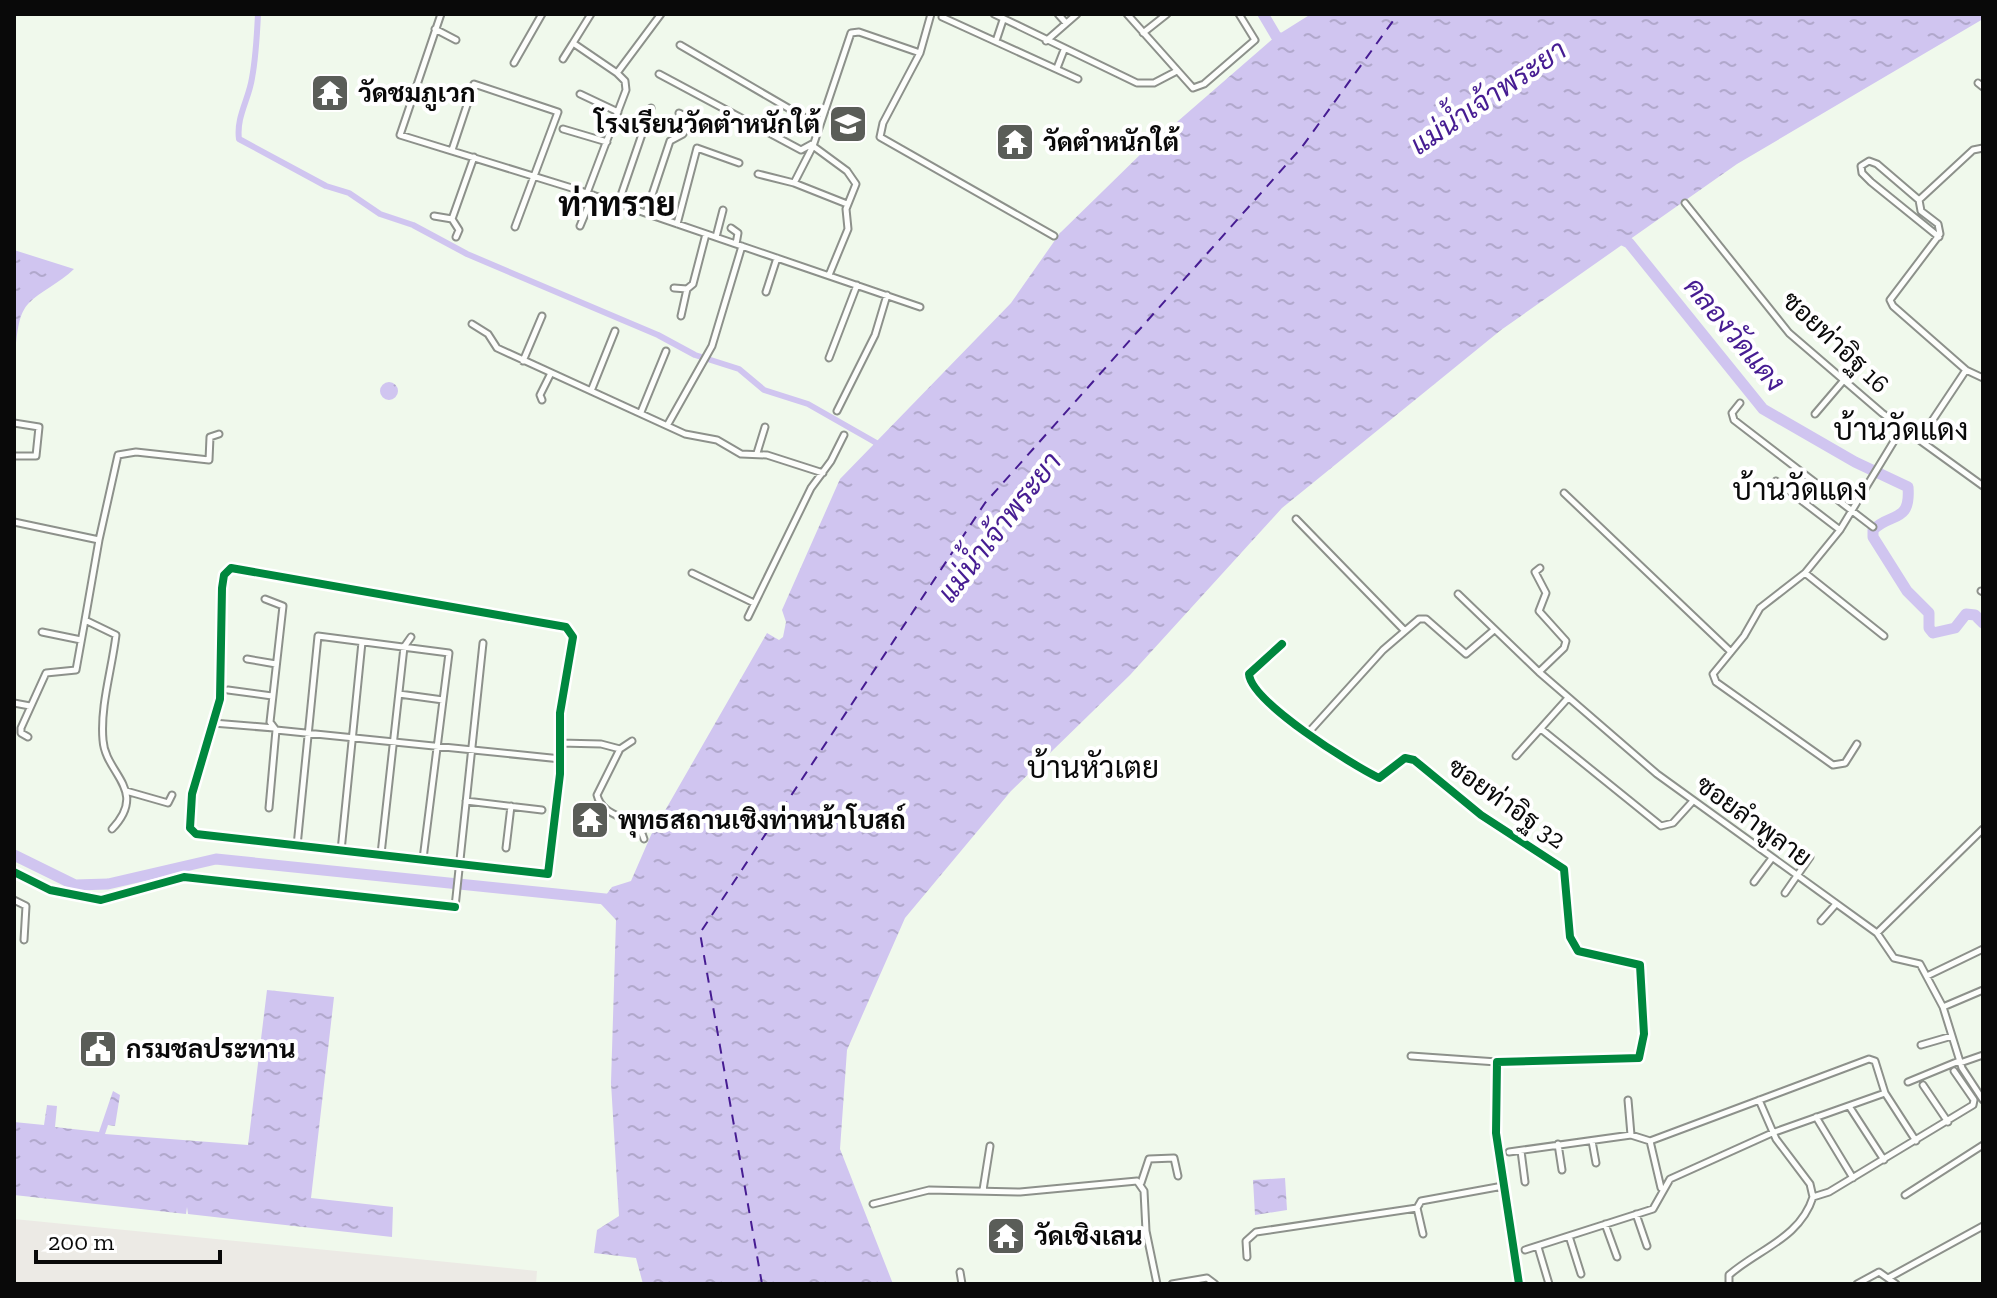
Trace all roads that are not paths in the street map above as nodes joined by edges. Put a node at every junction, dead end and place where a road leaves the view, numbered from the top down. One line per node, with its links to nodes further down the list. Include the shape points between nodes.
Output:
1 (441, 14): 15 (street)
2 (542, 14): 25 (street)
3 (591, 14): 20 (street)
4 (661, 14): 28 (street)
5 (931, 14): 23 (street)
6 (994, 14): 13 (street)
7 (1058, 14): 14 (street)
8 (1077, 14): 14 (street)
9 (1127, 14): 16 (street)
10 (1167, 14): 16 (street)
11 (1239, 14): 27 (street, via 1255,35 1253,42 1197,88 1190,88)
12 (942, 17): 18 (street)
13 (1003, 20): 18 (street); 19 (street)
14 (1066, 23): 19 (street)
15 (435, 29): 17 (street); 42 (street, via 400,135)
16 (1143, 33): 27 (street)
17 (456, 40)
18 (996, 41): 26 (street)
19 (1046, 41): 22 (street)
20 (573, 43): 24 (street); 28 (street)
21 (680, 45): 37 (street)
22 (1064, 50): 26 (street); 27 (street, via 1137,83 1154,83)
23 (920, 53): 37 (street, via 851,33); 62 (street, via 881,129 882,141)
24 (563, 59)
25 (514, 63)
26 (1057, 68): 30 (street)
27 (1175, 72)
28 (617, 73): 33 (street, via 627,85)
29 (659, 74): 40 (street, via 801,150)
30 (1078, 79)
31 (580, 94): 33 (street)
32 (651, 108): 51 (street)
33 (618, 112): 39 (street)
34 (679, 113): 35 (street)
35 (691, 119): 36 (street); 54 (street, via 683,134 670,141)
36 (700, 124)
37 (819, 126): 40 (street)
38 (563, 129): 39 (street)
39 (607, 142): 48 (street)
40 (812, 145): 47 (street); 52 (street, via 853,178 856,184)
41 (1983, 148): 49 (street, via 1973,150)
42 (452, 150): 43 (street); 46 (street, via 474,84 558,112)
43 (474, 157): 46 (street); 56 (street)
44 (739, 163): 57 (street, via 697,148)
45 (758, 174): 47 (street)
46 (533, 176): 48 (street); 59 (street)
47 (794, 183): 52 (street)
48 (590, 194): 51 (street); 58 (street)
49 (1919, 200): 65 (street, via 1921,211 1940,227); 65 (street, via 1877,164 1861,166 1871,182)
50 (1685, 203): 85 (street, ซอยท่าอิฐ 16, via 1783,327)
51 (618, 204): 54 (street)
52 (847, 204): 68 (street, via 848,229)
53 (723, 210): 64 (street)
54 (646, 213): 57 (street)
55 (434, 216): 56 (street)
56 (452, 219): 63 (street, via 459,230)
57 (677, 224): 61 (street)
58 (580, 226)
59 (515, 227)
60 (731, 228): 66 (street, via 738,233)
61 (706, 234): 64 (street); 71 (street, via 693,284)
62 (1054, 236)
63 (456, 237)
64 (716, 237): 66 (street)
65 (1939, 237): 82 (street, via 1893,292 1891,303)
66 (739, 245): 67 (street); 93 (street, via 724,314)
67 (777, 258): 68 (street); 72 (street)
68 (829, 275): 69 (street)
69 (857, 285): 73 (street); 80 (street)
70 (674, 288): 71 (street)
71 (687, 289): 76 (street)
72 (766, 292)
73 (887, 295): 74 (street); 89 (street, via 875,335)
74 (920, 307)
75 (542, 316): 81 (street)
76 (681, 316)
77 (472, 324): 81 (street, via 497,348)
78 (615, 331): 86 (street)
79 (666, 351): 90 (street)
80 (829, 358)
81 (523, 361): 83 (street)
82 (1966, 370): 84 (street); 98 (street)
83 (551, 373): 86 (street); 87 (street)
84 (1983, 378)
85 (1844, 380): 91 (street); 95 (street, ซอยท่าอิฐ 16)
86 (591, 391): 90 (street)
87 (542, 400)
88 (1740, 403): 105 (street, via 1732,413 1734,420)
89 (837, 411)
90 (641, 412): 93 (street)
91 (1815, 414)
92 (14, 423): 100 (street, via 39,427 36,456)
93 (668, 424): 99 (street, via 741,454)
94 (765, 427): 99 (street)
95 (1902, 428): 98 (street, ซอยท่าอิฐ 16); 105 (street)
96 (219, 434): 110 (street, via 210,437 209,460 122,452 116,459)
97 (844, 435): 101 (street)
98 (1920, 439): 103 (street, ซอยท่าอิฐ 16)
99 (757, 453): 101 (street)
100 (14, 456)
101 (823, 473): 116 (street)
102 (1776, 481): 109 (street)
103 (1983, 486)
104 (1564, 493): 129 (street)
105 (1853, 511): 108 (street); 109 (street)
106 (1296, 519): 120 (street)
107 (14, 522): 110 (street)
108 (1873, 527)
109 (1840, 530): 113 (street)
110 (99, 540): 118 (street)
111 (1540, 568): 132 (street, via 1535,572 1546,593 1539,611 1566,641)
112 (692, 573): 116 (street)
113 (1805, 573): 122 (street); 129 (street, via 1760,608)
114 (1458, 594): 119 (street, ซอยลำพูลาย)
115 (265, 599): 131 (street, via 283,604)
116 (754, 603): 117 (street)
117 (748, 617)
118 (85, 620): 124 (street); 156 (street, via 116,635 103,744)
119 (1494, 630): 120 (street, via 1466,654 1426,619); 132 (street, ซอยลำพูลาย)
120 (1405, 631): 144 (street)
121 (42, 632): 124 (street)
122 (1884, 636)
123 (411, 637): 128 (street)
124 (81, 640): 139 (street, via 76,670 46,673)
125 (362, 642): 128 (street); 143 (street, via 317,637); 146 (street)
126 (483, 643): 153 (street)
127 (1282, 644): 144 (street, ซอยท่าอิฐ 32, via 1250,672 1249,681)
128 (404, 647): 134 (street); 137 (street, via 449,653)
129 (1731, 652): 150 (street, via 1714,679 1768,721 1837,766)
130 (247, 659): 131 (street)
131 (276, 664): 135 (street)
132 (1539, 672): 136 (street, ซอยลำพูลาย)
133 (228, 690): 135 (street)
134 (399, 694): 137 (street); 148 (street)
135 (272, 696): 141 (street, via 270,722)
136 (1568, 698): 142 (street); 159 (street, ซอยลำพูลาย)
137 (443, 700): 151 (street)
138 (14, 703): 139 (street)
139 (30, 706): 145 (street, via 21,728)
140 (213, 723): 141 (street); 149 (street, via 220,699 222,588 231,568 566,627 573,637); 166 (street, via 192,794 190,828 196,834)
141 (275, 729): 143 (street); 161 (street)
142 (1541, 729): 154 (street); 159 (street, via 1661,826 1673,823)
143 (307, 733): 146 (street); 166 (street)
144 (1308, 733): 191 (street, ซอยท่าอิฐ 32, via 1379,778 1405,758 1414,760 1481,815 1564,869 1570,937 1578,951 1640,965 1644,1034 1639,1058)
145 (28, 737)
146 (352, 737): 148 (street); 168 (street)
147 (632, 741): 152 (street)
148 (393, 742): 151 (street); 169 (street)
149 (560, 743): 152 (street); 155 (street)
150 (1857, 744)
151 (437, 747): 153 (street); 172 (street)
152 (620, 749): 165 (street, via 598,788 598,802 637,826)
153 (472, 750): 155 (street); 158 (street)
154 (1516, 756)
155 (561, 759): 173 (street, via 548,874)
156 (126, 791): 157 (street, via 168,803); 163 (street, via 121,820)
157 (172, 795)
158 (466, 801): 160 (street); 173 (street)
159 (1692, 802): 171 (street, ซอยลำพูลาย)
160 (511, 806): 162 (street); 167 (street)
161 (269, 808)
162 (542, 810)
163 (112, 829)
164 (1983, 829): 181 (street)
165 (644, 839)
166 (297, 846): 168 (street)
167 (506, 848)
168 (341, 851): 169 (street)
169 (381, 854): 172 (street)
170 (1810, 857): 174 (street)
171 (1772, 858): 174 (street, ซอยลำพูลาย); 175 (street)
172 (423, 859): 173 (street)
173 (460, 862): 179 (street)
174 (1796, 876): 176 (street); 178 (street, ซอยลำพูลาย)
175 (1754, 882)
176 (1785, 893)
177 (14, 900): 182 (street, via 26,906)
178 (1837, 904): 180 (street); 181 (street, ซอยลำพูลาย)
179 (455, 907)
180 (1821, 921)
181 (1877, 933): 184 (street, ซอยลำพูลาย, via 1894,958 1917,962)
182 (24, 940)
183 (1983, 949): 184 (street)
184 (1927, 976): 186 (street)
185 (1983, 990): 186 (street)
186 (1943, 1007): 187 (street)
187 (1952, 1036): 188 (street); 192 (street)
188 (1921, 1045)
189 (1983, 1055): 192 (street)
190 (1411, 1056): 191 (street)
191 (1497, 1062): 220 (street, via 1496,1133)
192 (1959, 1062): 194 (street); 199 (street)
193 (1954, 1071): 202 (street, via 1974,1104)
194 (1908, 1082)
195 (1923, 1085): 202 (street)
196 (1885, 1093): 198 (street, via 1875,1061 1869,1059); 200 (street); 207 (street)
197 (1628, 1100): 204 (street)
198 (1759, 1100): 203 (street); 206 (street)
199 (1983, 1100)
200 (1849, 1106): 201 (street); 213 (street)
201 (1816, 1117): 203 (street); 217 (street)
202 (1948, 1122): 207 (street)
203 (1772, 1133): 221 (street, via 1670,1179); 224 (street, via 1810,1184)
204 (1631, 1135): 205 (street); 206 (street)
205 (1592, 1141): 208 (street); 214 (street)
206 (1650, 1141): 221 (street)
207 (1916, 1141): 213 (street)
208 (1558, 1144): 211 (street); 215 (street)
209 (1983, 1145): 223 (street)
210 (990, 1146): 222 (street)
211 (1521, 1151): 212 (street); 218 (street)
212 (1509, 1152)
213 (1884, 1160): 217 (street)
214 (1596, 1163)
215 (1562, 1170)
216 (1178, 1176): 219 (street, via 1174,1158 1149,1159)
217 (1853, 1178): 224 (street)
218 (1525, 1182)
219 (1141, 1183): 222 (street); 241 (street)
220 (1503, 1186): 226 (street, via 1421,1201); 244 (street)
221 (1662, 1189): 227 (street, via 1653,1209)
222 (983, 1190): 225 (street, via 929,1190)
223 (1905, 1195)
224 (1813, 1197): 246 (street, via 1795,1230 1738,1267 1729,1275)
225 (873, 1204)
226 (1417, 1208): 230 (street); 235 (street, via 1256,1232 1246,1241)
227 (1636, 1214): 228 (street); 232 (street)
228 (1605, 1224): 231 (street); 236 (street)
229 (1983, 1226): 239 (street)
230 (1423, 1234)
231 (1569, 1236): 233 (street); 238 (street)
232 (1647, 1246)
233 (1538, 1247): 234 (street); 245 (street)
234 (1525, 1250)
235 (1247, 1257)
236 (1617, 1257)
237 (960, 1272): 240 (street)
238 (1581, 1274)
239 (1890, 1277): 247 (street, via 1876,1273); 248 (street)
240 (962, 1284)
241 (1157, 1284)
242 (1172, 1284): 243 (street, via 1207,1278)
243 (1215, 1284)
244 (1519, 1284)
245 (1549, 1284)
246 (1729, 1284)
247 (1857, 1284)
248 (1896, 1284)

